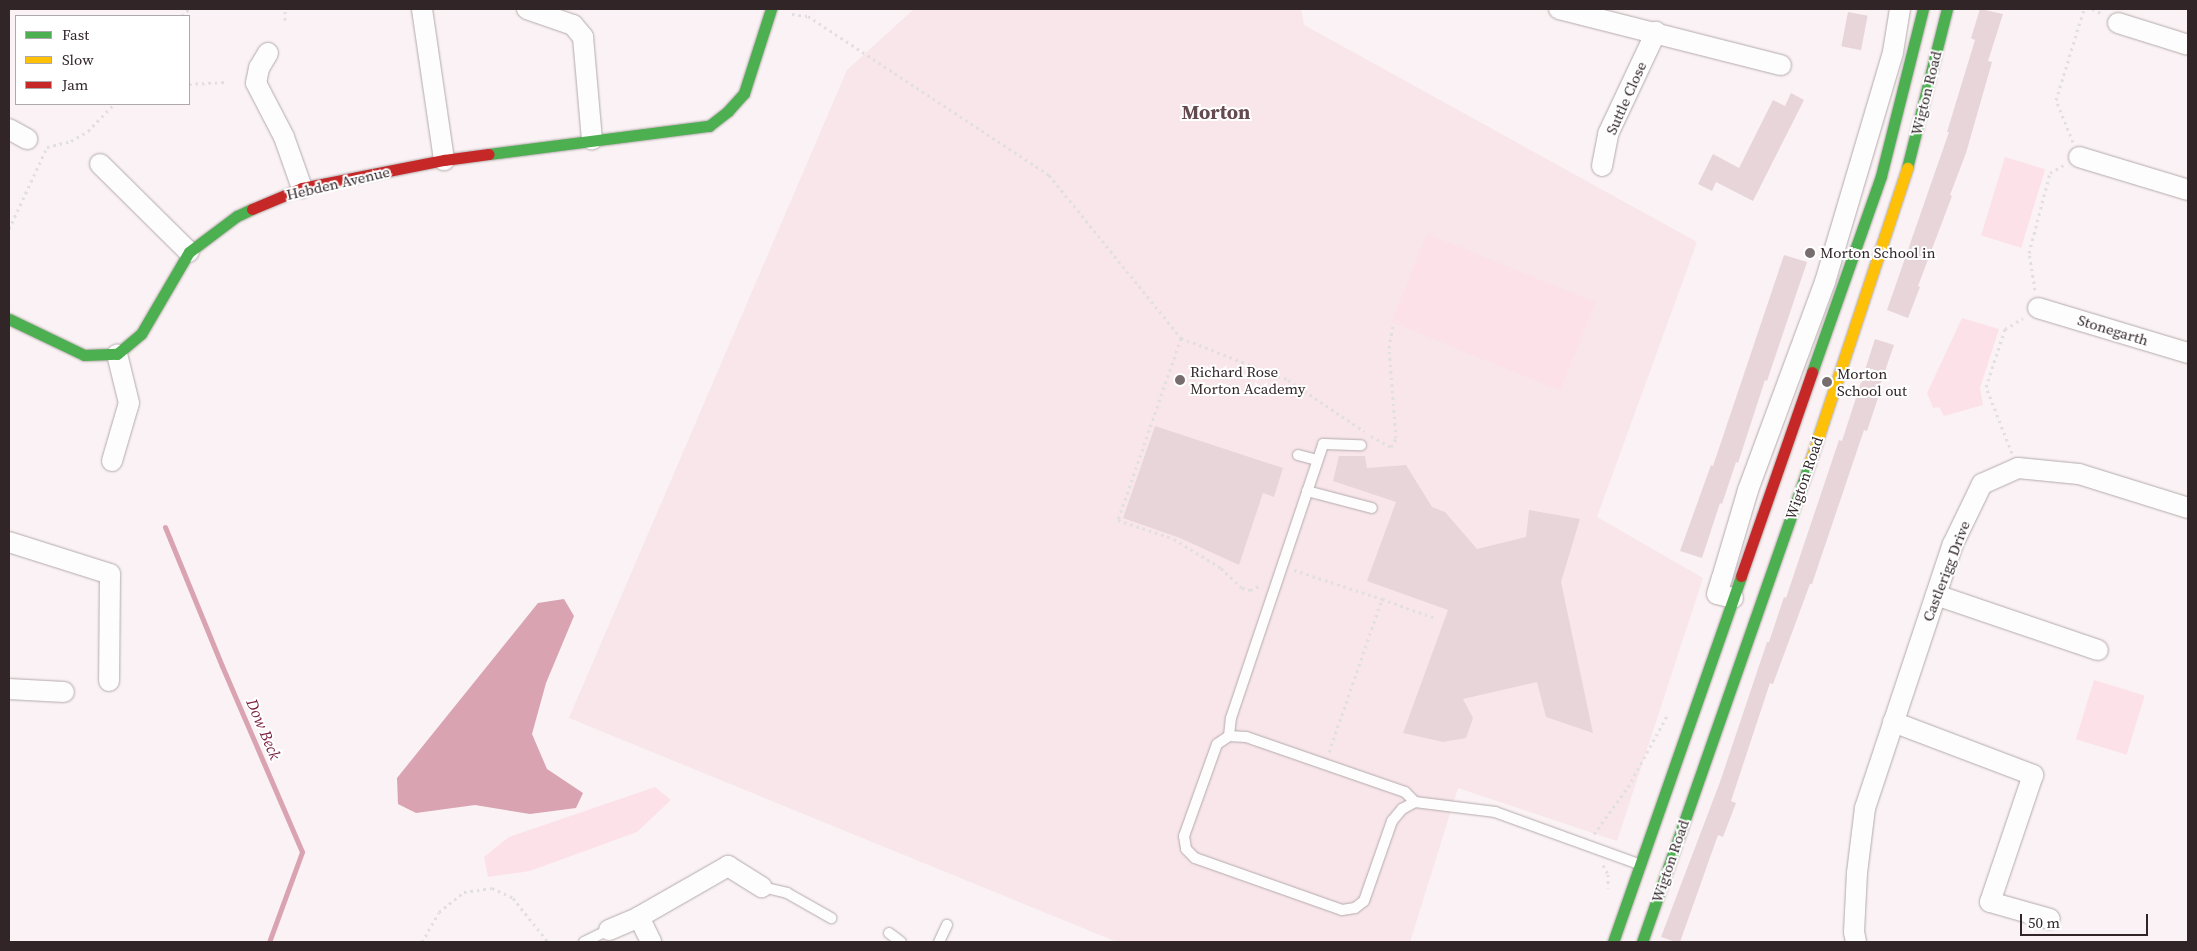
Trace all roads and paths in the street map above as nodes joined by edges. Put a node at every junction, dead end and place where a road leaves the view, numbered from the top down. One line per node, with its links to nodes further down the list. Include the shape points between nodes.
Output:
1 (285, 9): 11 (path)
2 (422, 9): 24 (street)
3 (527, 9): 22 (street, via 573,25 583,37)
4 (771, 9): 22 (street, Hebden Avenue, via 744,93 709,126)
5 (1559, 9): 13 (street)
6 (1900, 9): 48 (street, via 1893,52 1825,282 1748,490 1717,594)
7 (1923, 9): 48 (street, Wigton Road, via 1881,176)
8 (1947, 9): 78 (street, Wigton Road, via 1906,174 1821,431)
9 (2084, 9): 23 (path, via 2056,100)
10 (789, 14): 34 (path, via 808,16 1049,176)
11 (285, 20)
12 (2118, 23): 14 (street)
13 (1656, 32): 16 (street); 26 (street, Suttle Close, via 1608,134)
14 (2188, 45)
15 (268, 53): 27 (street, via 259,68 256,83 284,137)
16 (1781, 65)
17 (226, 82): 18 (path)
18 (190, 84)
19 (113, 105): 29 (path, via 88,131 71,141 47,147)
20 (9, 129): 21 (street)
21 (28, 139)
22 (592, 140): 24 (street, Hebden Avenue)
23 (2079, 157): 28 (street); 31 (path, via 2050,173 2029,253)
24 (444, 160): 27 (street, Hebden Avenue)
25 (100, 164): 30 (street)
26 (1602, 166)
27 (302, 188): 30 (street, Hebden Avenue, via 237,216)
28 (2188, 190)
29 (9, 229)
30 (190, 252): 36 (street, Hebden Avenue, via 140,334)
31 (2038, 308): 35 (street, Stonegarth); 41 (path, via 2005,329 1986,387)
32 (9, 319): 36 (street, via 84,355)
33 (1393, 325): 34 (path, via 1389,348 1396,438 1391,447 1288,380)
34 (1182, 338): 46 (path, via 1118,520 1174,539 1221,568 1242,588 1258,587)
35 (2188, 353)
36 (117, 354): 40 (street, via 129,403)
37 (1361, 445): 39 (lane, via 1323,444)
38 (1298, 455): 39 (lane)
39 (1317, 460): 42 (lane)
40 (112, 461)
41 (2018, 468): 44 (street, Castlerigg Drive, via 2079,474); 47 (street, Castlerigg Drive, via 1982,484 1953,544)
42 (1307, 491): 43 (lane); 46 (lane)
43 (1372, 508)
44 (2188, 508)
45 (9, 542): 52 (street, via 110,574)
46 (1281, 570): 49 (path); 57 (lane, via 1231,718)
47 (1936, 595): 51 (street); 56 (street, Castlerigg Drive)
48 (1733, 598): 62 (street, Wigton Road)
49 (1382, 599): 50 (path); 58 (path)
50 (1435, 618)
51 (2098, 650)
52 (109, 681)
53 (9, 689): 54 (street)
54 (64, 692)
55 (1669, 712): 60 (path, via 1628,787)
56 (1894, 722): 67 (street, via 2033,774 1990,902); 79 (street, Castlerigg Drive, via 1865,808 1857,874)
57 (1229, 736): 58 (lane, via 1246,737); 59 (lane, via 1217,744 1184,836 1186,850 1195,858 1342,910 1355,908 1364,900 1392,822 1402,809)
58 (1325, 764): 59 (lane, via 1405,792)
59 (1415, 802): 60 (lane, via 1495,812)
60 (1589, 844): 62 (lane)
61 (1601, 860): 64 (path, via 1608,874)
62 (1640, 864): 77 (street, Wigton Road)
63 (762, 887): 65 (street, via 728,866); 66 (lane, via 787,893)
64 (1607, 892)
65 (639, 917): 69 (street); 74 (street)
66 (831, 918)
67 (2050, 919)
68 (947, 926): 76 (lane)
69 (608, 930): 73 (lane)
70 (889, 933): 75 (lane)
71 (422, 942): 72 (path, via 439,912 464,892 492,888 513,898)
72 (548, 942)
73 (584, 942)
74 (652, 942)
75 (901, 942)
76 (939, 942)
77 (1613, 942)
78 (1642, 942)
79 (1856, 942)

